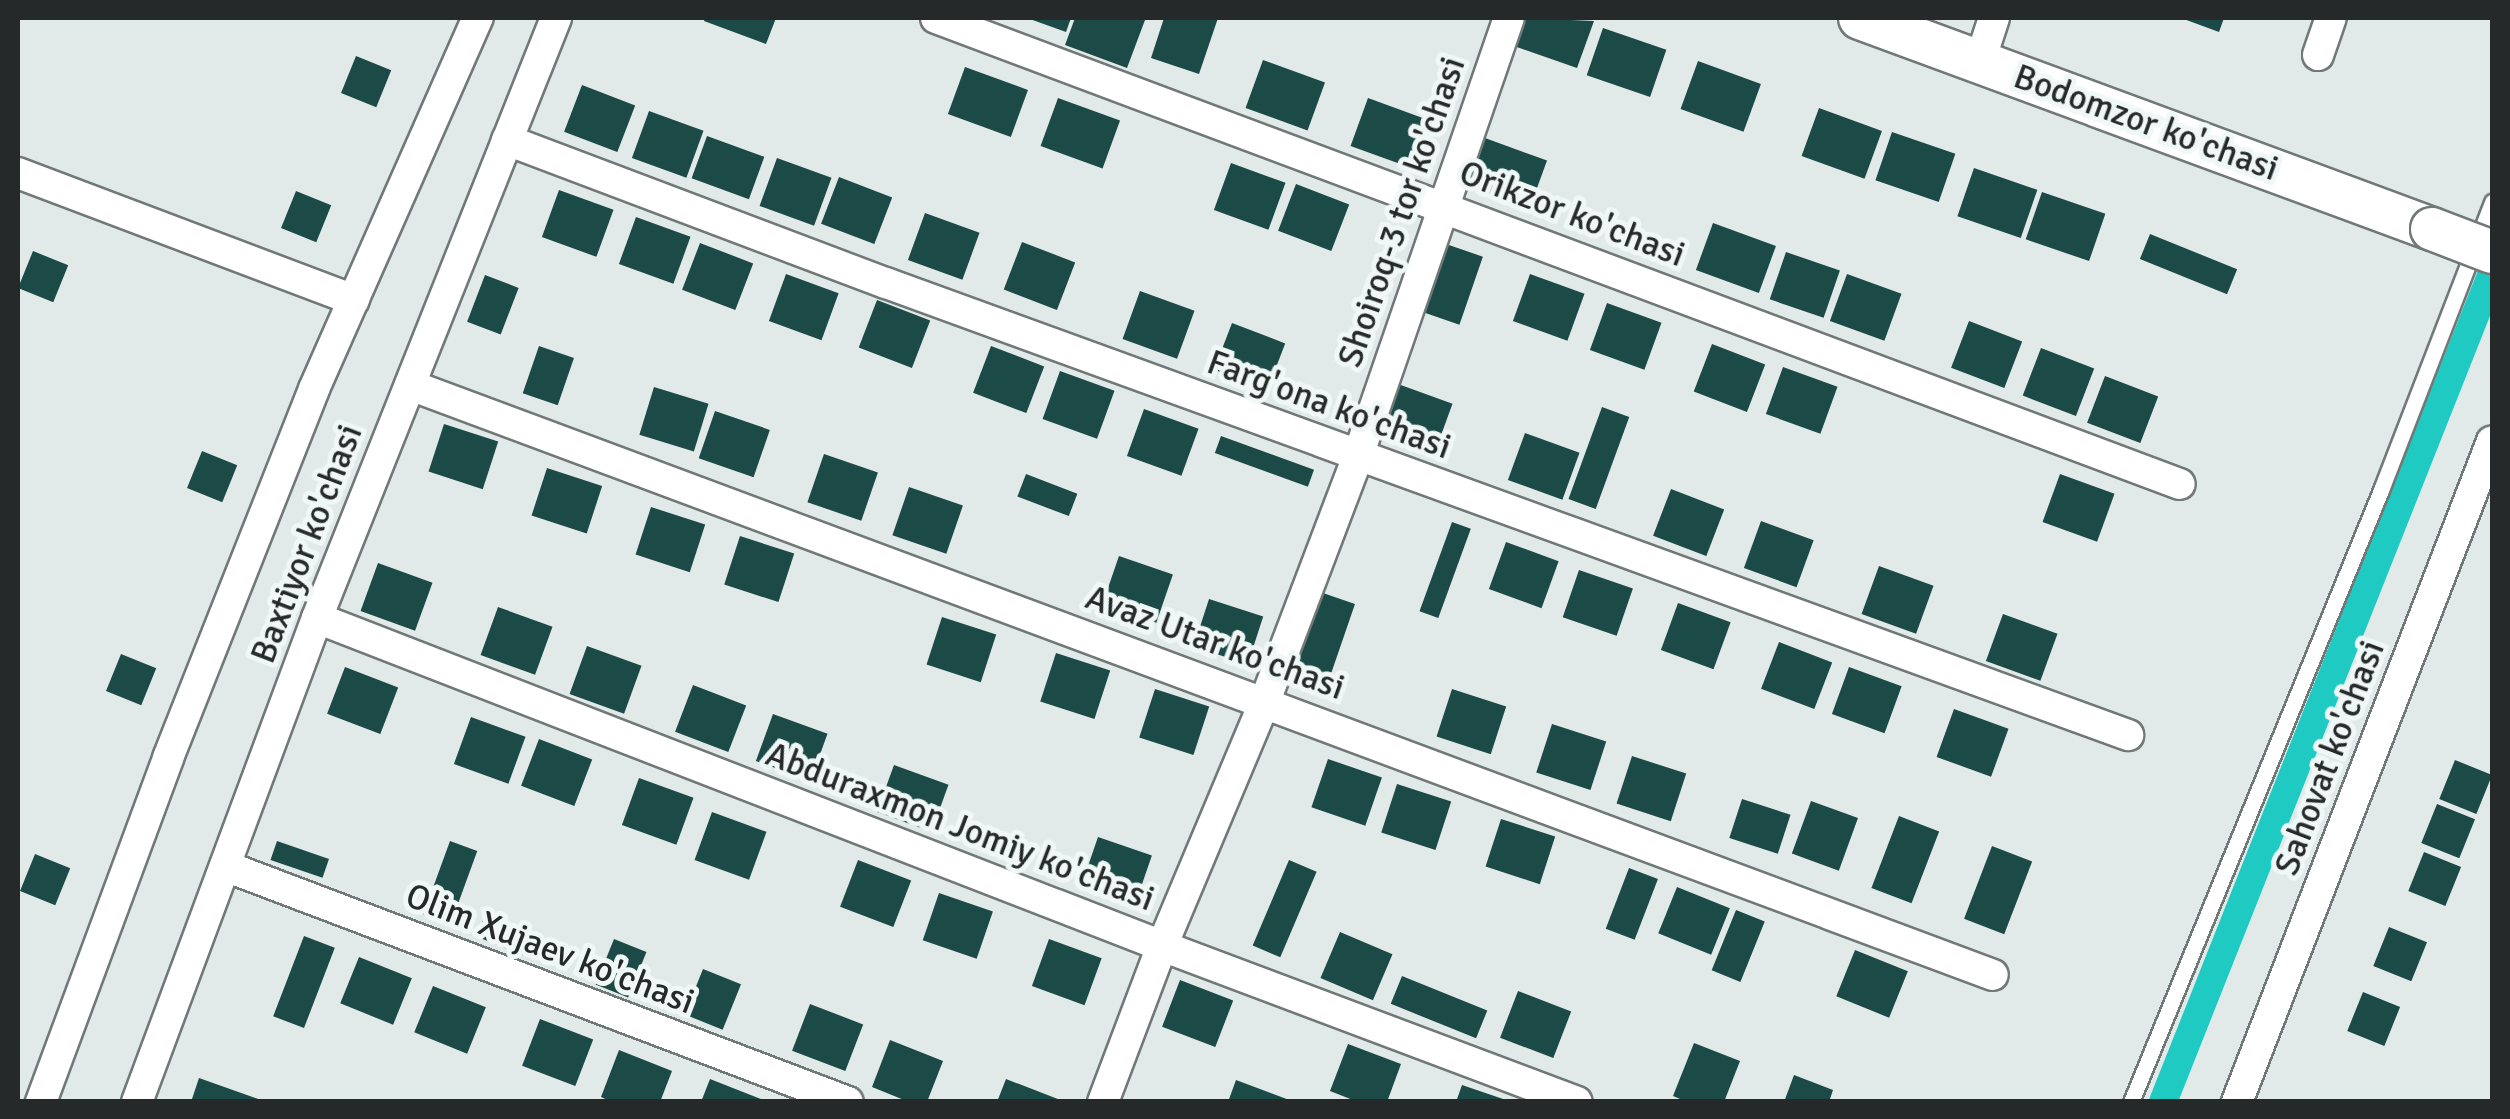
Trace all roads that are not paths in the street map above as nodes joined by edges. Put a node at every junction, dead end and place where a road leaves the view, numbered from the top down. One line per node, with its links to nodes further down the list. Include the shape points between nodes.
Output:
1 (478, 18): 15 (street)
2 (556, 18): 10 (street, Baxtiyor ko'chasi)
3 (936, 18): 13 (street, Orikzor ko'chasi)
4 (1509, 18): 13 (street, Shoiroq-3 tor ko'chasi)
5 (1860, 18): 9 (street, Bodomzor ko'chasi)
6 (1994, 18): 9 (street)
7 (2331, 18): 8 (street)
8 (2318, 54)
9 (1980, 61): 14 (street, Bodomzor ko'chasi, bridge)
10 (507, 140): 16 (street, Baxtiyor ko'chasi); 18 (street, Farg'ona ko'chasi)
11 (18, 173): 15 (street)
12 (2492, 202): 14 (lane)
13 (1444, 205): 18 (street, Shoiroq-3 tor ko'chasi); 19 (street, Orikzor ko'chasi)
14 (2484, 248): 31 (lane)
15 (354, 300): 26 (street, via 168,758)
16 (410, 385): 20 (street, Baxtiyor ko'chasi); 21 (street, Avaz Utar ko'chasi)
17 (2492, 441): 32 (street, Sahovat ko'chasi)
18 (1358, 456): 21 (street, Shoiroq-3 tor ko'chasi); 22 (street, Farg'ona ko'chasi)
19 (2180, 484)
20 (317, 618): 23 (street, Baxtiyor ko'chasi); 24 (street, Abduraxmon Jomiy ko'chasi)
21 (1266, 701): 24 (street, Shoiroq-3 tor ko'chasi); 25 (street, Avaz Utar ko'chasi)
22 (2128, 735)
23 (224, 866): 27 (street, Baxtiyor ko'chasi); 28 (street, Olim Xujaev ko'chasi)
24 (1162, 946): 29 (street, Shoiroq-3 tor ko'chasi); 30 (street, Abduraxmon Jomiy ko'chasi)
25 (1993, 975)
26 (41, 1102)
27 (137, 1102)
28 (848, 1102)
29 (1103, 1102)
30 (1578, 1102)
31 (2132, 1102)
32 (2237, 1102)

